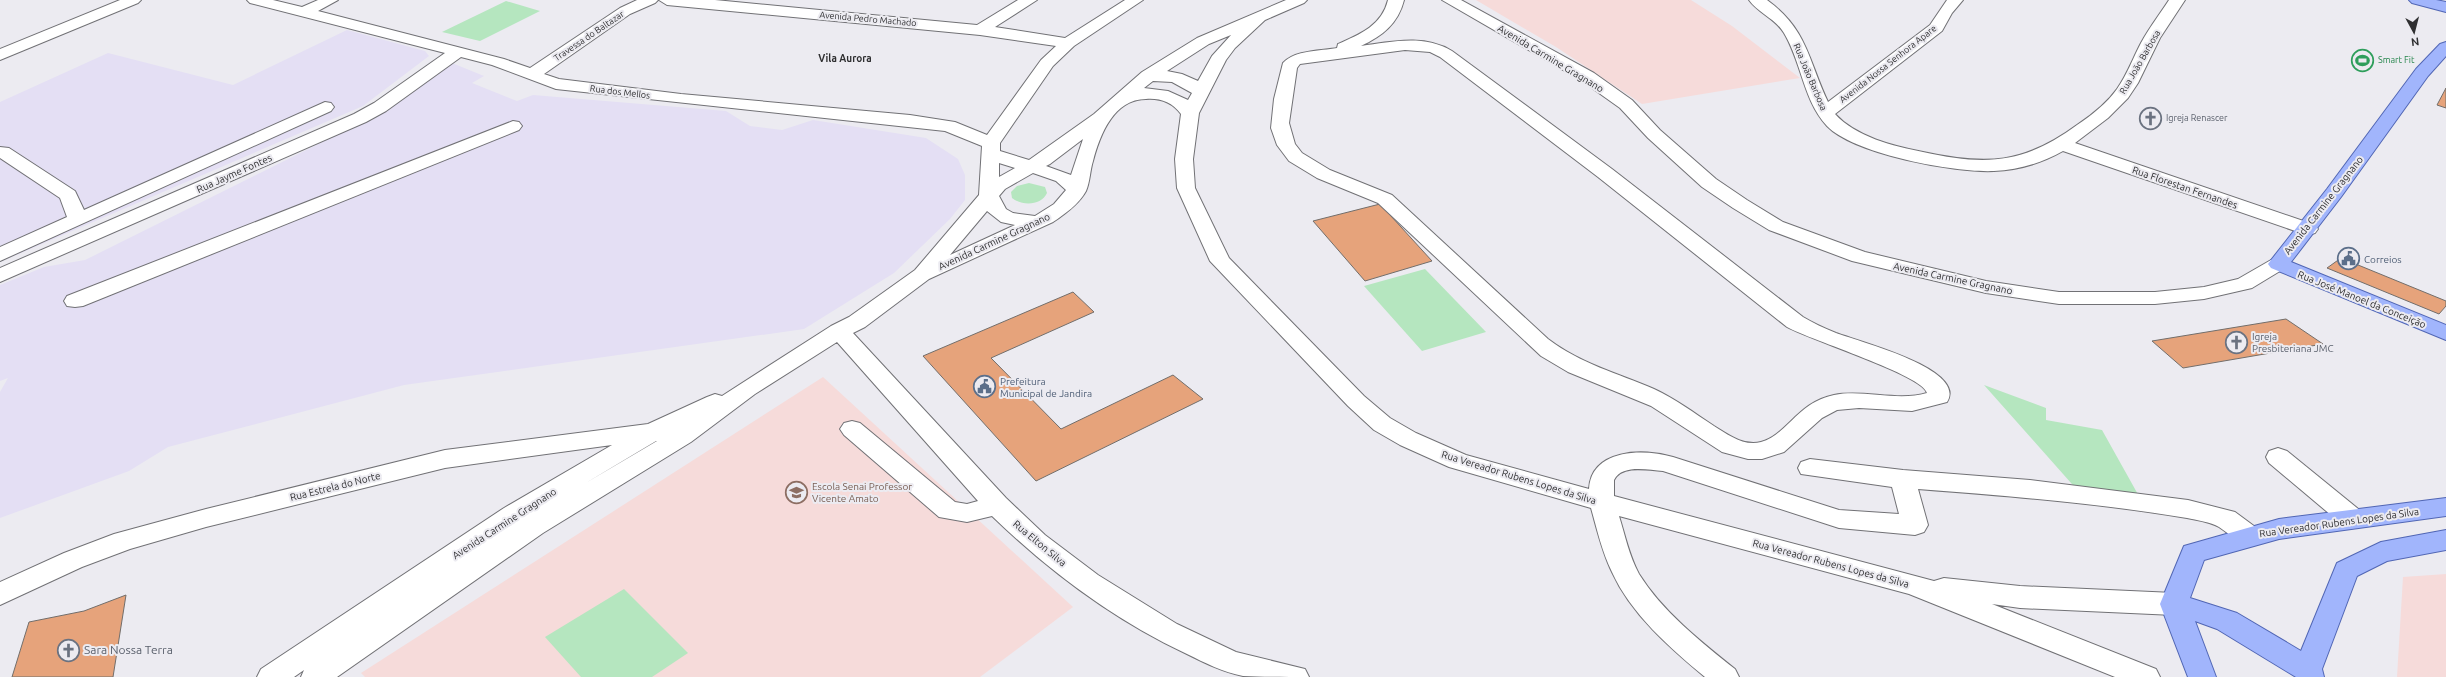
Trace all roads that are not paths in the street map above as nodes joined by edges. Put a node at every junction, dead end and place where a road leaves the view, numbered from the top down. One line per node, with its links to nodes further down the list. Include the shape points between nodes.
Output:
1 (133, 0): 25 (street)
2 (255, 0): 18 (street, Rua dos Mellos)
3 (330, 0): 18 (street)
4 (650, 0): 28 (street, Travessa do Baltazar, via 625,11)
5 (667, 0): 20 (street, Avenida Pedro Machado)
6 (1029, 0): 20 (street)
7 (1135, 0): 21 (street)
8 (1299, 0): 19 (street, Avenida Carmine Gragnano)
9 (1396, 0): 24 (street, via 1390,21 1352,43)
10 (1450, 0): 47 (street, Avenida Carmine Gragnano, via 1588,78 1626,104 1654,134 1709,183 1740,204 1776,226 1859,257 1986,288 2059,298 2155,298 2204,293 2246,284)
11 (1757, 0): 34 (street, Rua João Barbosa, via 1780,18 1792,33)
12 (1931, 0): 16 (street)
13 (2177, 0): 37 (street, Rua João Barbosa, via 2152,38 2126,88 2111,107)
14 (2417, 0): 17 (main road)
15 (2440, 0): 17 (main road)
16 (1950, 6): 34 (street, Avenida Nossa Senhora Apare, via 1936,28)
17 (2446, 6)
18 (306, 11): 23 (street, Rua dos Mellos)
19 (1258, 19): 29 (street, Avenida Carmine Gragnano, via 1203,41); 30 (street, Rua Vereador Rubens Lopes da Silva, via 1222,54)
20 (980, 30): 21 (street, Avenida Pedro Machado)
21 (1068, 43): 38 (street, via 1034,79)
22 (2446, 46): 26 (main road, Avenida Carmine Gragnano)
23 (458, 52): 28 (street, Rua dos Mellos, via 498,62); 49 (street, Rua Jayme Fontes, via 380,107 360,118)
24 (1326, 54): 24 (street, via 1405,45 1434,47 1604,173 1797,324 1822,338 1908,367 1926,377 1938,388 1939,398 1907,404 1854,401 1832,403 1815,410 1776,446 1766,450 1746,451 1730,446 1658,401 1565,362 1540,344 1385,199 1371,190 1320,173 1293,155 1280,127 1289,67 1294,61)
25 (0, 55)
26 (2428, 63): 27 (main road); 45 (main road, Avenida Carmine Gragnano)
27 (2446, 67)
28 (531, 75): 38 (street, Rua dos Mellos, via 556,84 595,90 910,120 949,126)
29 (1148, 76): 30 (street, via 1166,75 1179,78); 31 (street, Avenida Carmine Gragnano)
30 (1200, 91): 33 (street, Rua Vereador Rubens Lopes da Silva)
31 (1127, 95): 33 (street, via 1164,94 1181,103); 35 (street, Avenida Carmine Gragnano)
32 (325, 107): 43 (street)
33 (1190, 113): 60 (street, Rua Vereador Rubens Lopes da Silva, via 1184,159 1186,188 1220,261 1356,401 1382,424 1438,453)
34 (1825, 113): 37 (street, Rua João Barbosa, via 1835,124 1875,143 1916,156 1965,165 1988,166 2031,160)
35 (1100, 118): 40 (street, Avenida Carmine Gragnano); 41 (street, Avenida Carmine Gragnano, via 1084,160)
36 (513, 126): 50 (street)
37 (2063, 145): 45 (street, Rua Florestan Fernandes)
38 (990, 149): 40 (street, Rua dos Mellos); 42 (street)
39 (3, 152): 43 (street, via 68,196)
40 (1033, 167): 41 (street, Rua dos Mellos, via 1062,177); 42 (street, Avenida Carmine Gragnano, via 998,185)
41 (1077, 190): 44 (street, Avenida Carmine Gragnano, via 1062,208)
42 (988, 195): 44 (street, via 999,213 1008,218); 48 (street, Avenida Carmine Gragnano)
43 (78, 219): 46 (street)
44 (1037, 222): 48 (street, Avenida Carmine Gragnano)
45 (2308, 229): 47 (main road, Avenida Carmine Gragnano)
46 (0, 255)
47 (2278, 264): 52 (main road, Rua José Manoel da Conceição)
48 (922, 275): 51 (street, Avenida Carmine Gragnano, via 857,322)
49 (0, 276)
50 (75, 301)
51 (839, 331): 53 (street, Avenida Carmine Gragnano); 61 (street, Rua Elton Silva)
52 (2446, 333)
53 (747, 389): 55 (street, Avenida Carmine Gragnano); 56 (street, Avenida Carmine Gragnano)
54 (852, 429): 61 (street, via 948,510 967,513)
55 (652, 432): 56 (street, Rua Estrela do Norte); 67 (street, Rua Estrela do Norte, via 445,459 313,491 123,541 72,560); 71 (street, Avenida Carmine Gragnano, via 513,515)
56 (683, 436): 72 (street, Avenida Carmine Gragnano, via 534,526)
57 (2278, 457): 63 (street)
58 (1810, 468): 59 (street)
59 (1903, 479): 60 (street, via 1915,525 1839,519 1664,463 1638,460 1616,464 1605,472 1601,482); 64 (street, via 2030,489 2188,509 2226,519)
60 (1603, 502): 66 (street, Rua Vereador Rubens Lopes da Silva); 75 (street, via 1616,548 1633,585 1664,623)
61 (997, 505): 69 (street, Rua Elton Silva, via 1036,542 1088,582 1168,632)
62 (2446, 507): 63 (main road, Rua Vereador Rubens Lopes da Silva)
63 (2353, 519): 64 (main road, Rua Vereador Rubens Lopes da Silva)
64 (2249, 536): 68 (main road, Rua Vereador Rubens Lopes da Silva, via 2194,553)
65 (2446, 540): 70 (main road, Rua Vereador Rubens Lopes da Silva, via 2381,552 2346,570)
66 (1915, 585): 68 (street, Rua Vereador Rubens Lopes da Silva, via 2020,598); 76 (street, Rua Vereador Rubens Lopes da Silva)
67 (0, 594)
68 (2174, 604): 70 (main road, Rua Vereador Rubens Lopes da Silva, via 2228,621); 77 (main road)
69 (1231, 662): 73 (street); 74 (street, Rua Elton Silva)
70 (2309, 673)
71 (271, 677)
72 (315, 677)
73 (1255, 677)
74 (1295, 677)
75 (1725, 677)
76 (2146, 677)
77 (2202, 677)

